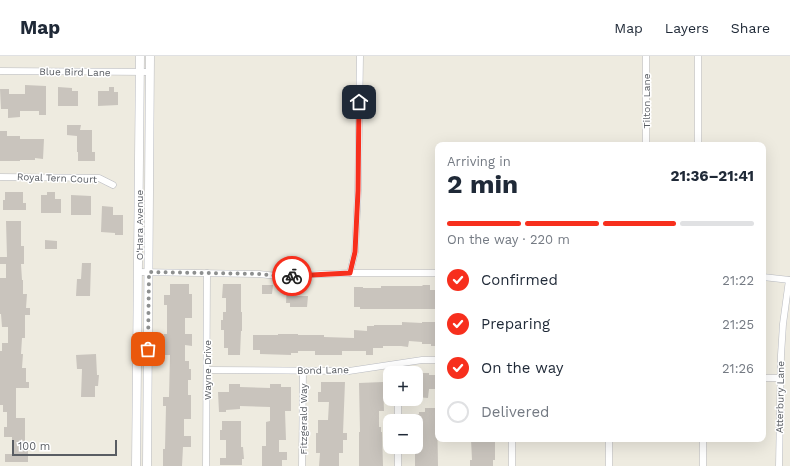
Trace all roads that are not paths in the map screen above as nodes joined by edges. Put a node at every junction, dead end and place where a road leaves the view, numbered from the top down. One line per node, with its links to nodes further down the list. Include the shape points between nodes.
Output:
1 (140, 56): 7 (street, O'Hara Avenue)
2 (150, 56): 8 (street, O'Hara Avenue)
3 (360, 56): 16 (street, via 355,252)
4 (646, 56): 9 (street, Tilton Lane)
5 (698, 56): 10 (street)
6 (0, 71): 7 (street, Blue Bird Lane)
7 (140, 72): 8 (street, Blue Bird Lane); 13 (street, O'Hara Avenue)
8 (150, 72): 14 (street, O'Hara Avenue)
9 (646, 142)
10 (698, 142)
11 (0, 177): 12 (street, Royal Tern Court, via 99,178)
12 (113, 185)
13 (139, 272): 14 (street); 30 (street, O'Hara Avenue)
14 (149, 272): 15 (street); 31 (street, O'Hara Avenue)
15 (207, 273): 16 (street, via 277,276); 22 (street, Wayne Drive)
16 (350, 273): 17 (street)
17 (435, 273)
18 (766, 276): 19 (street)
19 (789, 280): 25 (street, Atterbury Lane)
20 (435, 360): 21 (street, Bond Lane)
21 (398, 364): 23 (street, Bond Lane, via 349,371)
22 (206, 370): 23 (street, Bond Lane); 32 (street, Wayne Drive)
23 (303, 371): 33 (street, Fitzgerald Way)
24 (766, 378): 25 (street)
25 (780, 378): 38 (street, Atterbury Lane)
26 (512, 442): 35 (street)
27 (609, 442): 36 (street)
28 (703, 442): 37 (street)
29 (398, 454): 34 (street)
30 (136, 466)
31 (146, 466)
32 (206, 466)
33 (302, 466)
34 (398, 466)
35 (512, 466)
36 (609, 466)
37 (703, 466)
38 (779, 466)

